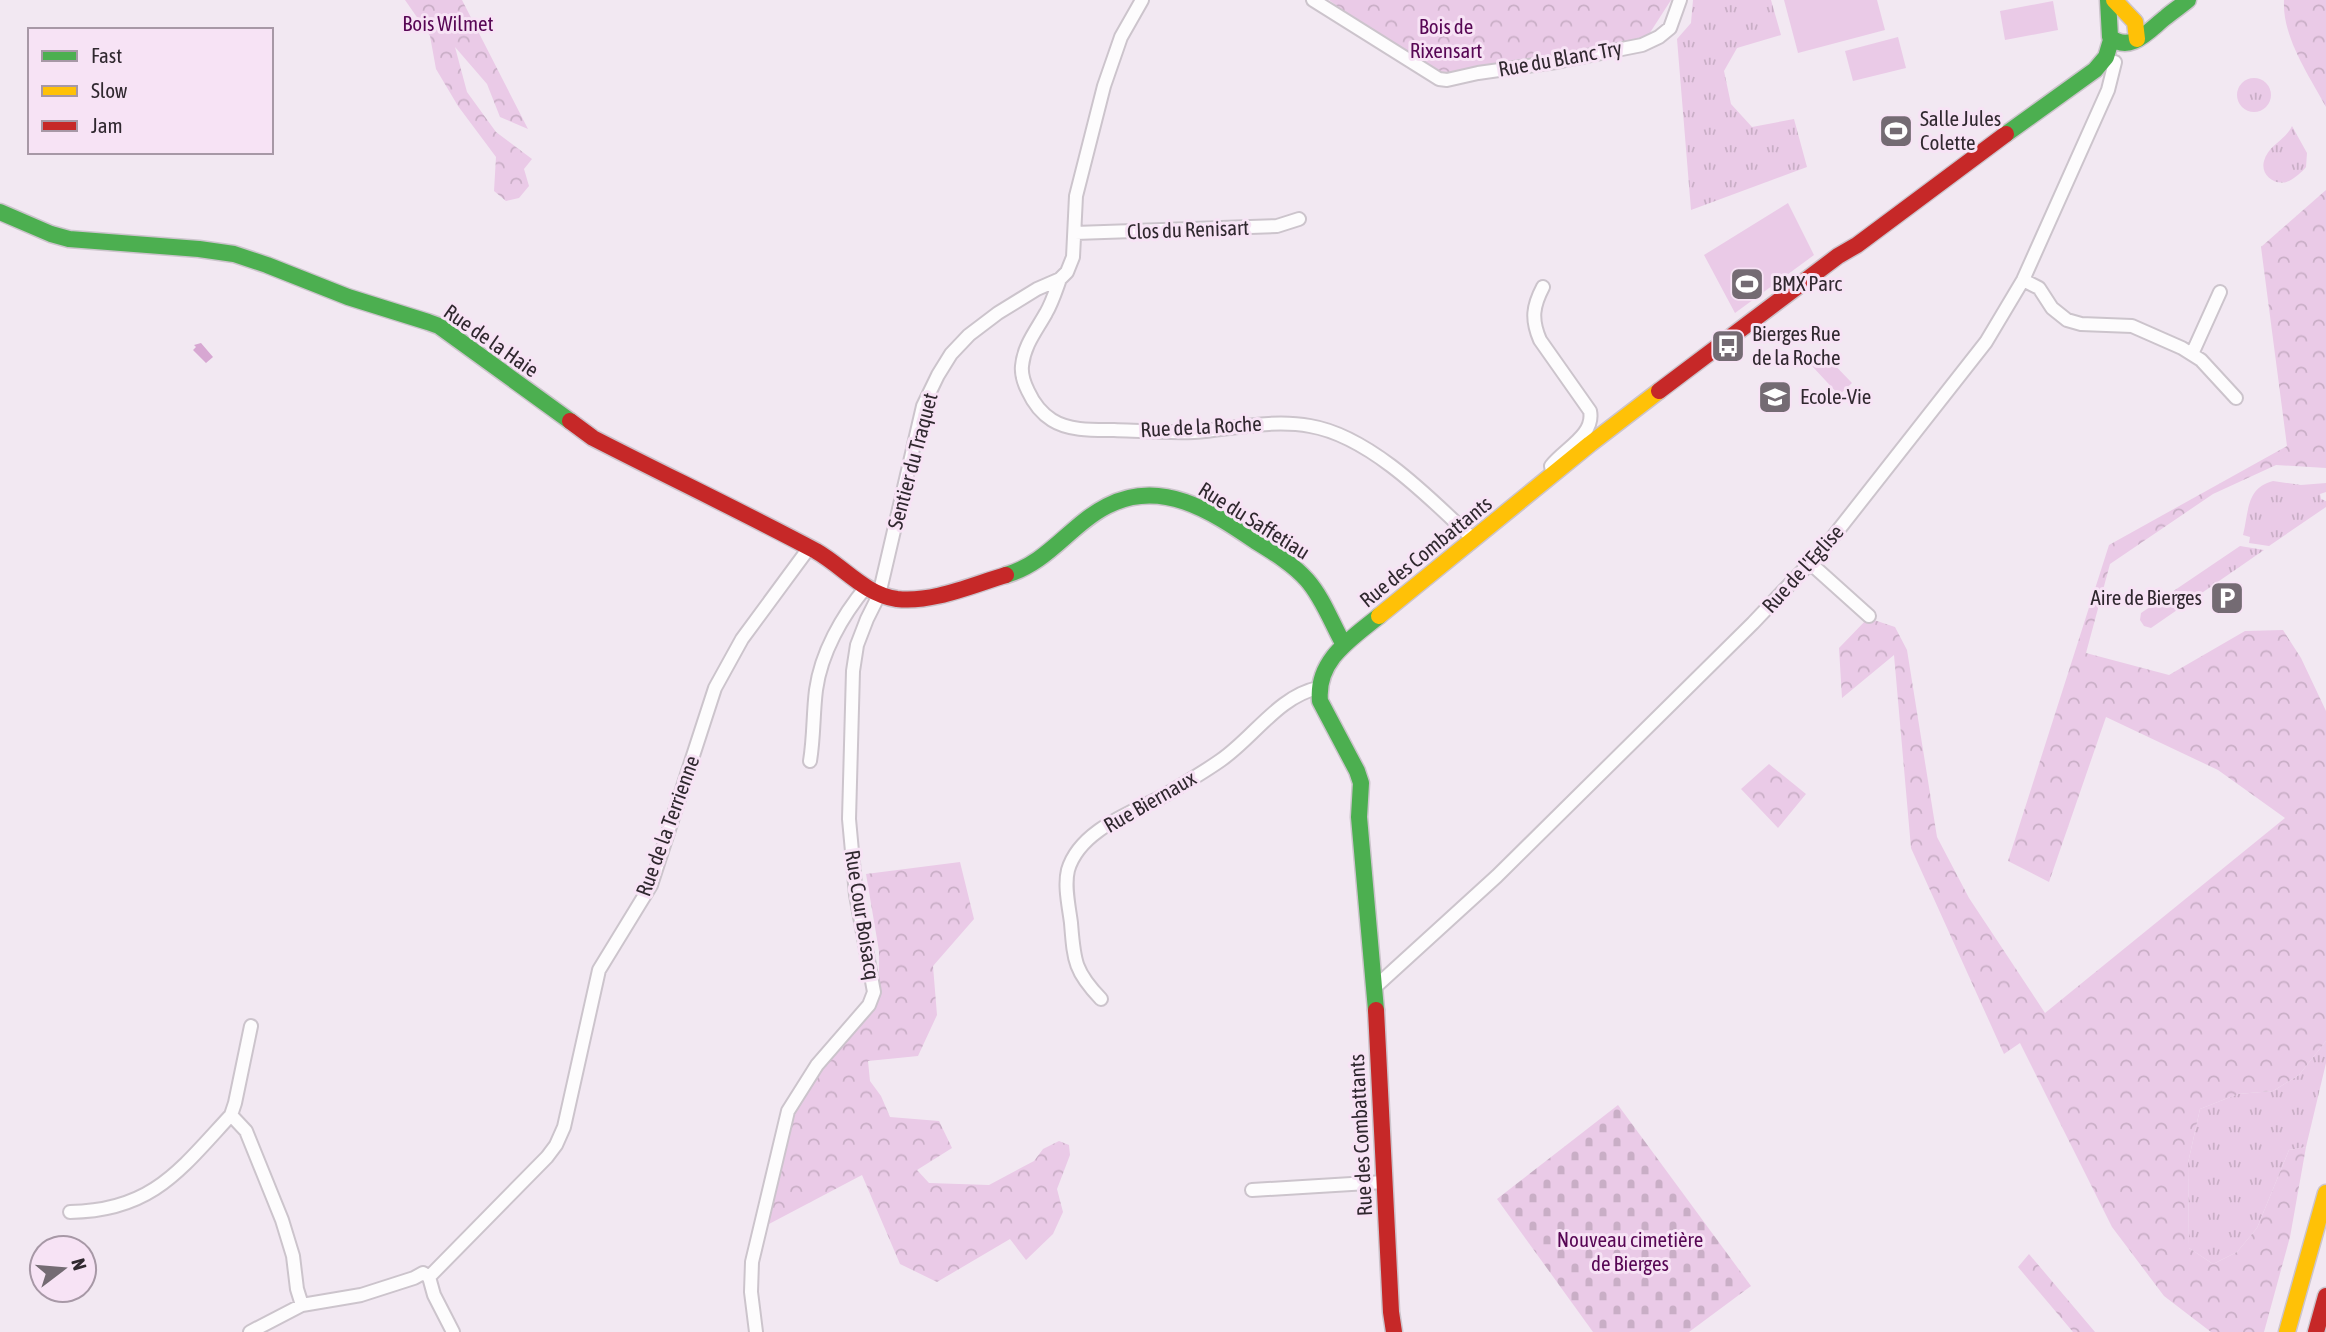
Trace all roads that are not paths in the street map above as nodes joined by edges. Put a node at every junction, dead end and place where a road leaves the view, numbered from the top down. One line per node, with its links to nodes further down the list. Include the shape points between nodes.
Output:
1 (1142, 0): 15 (street, via 1111,62 1079,182)
2 (1313, 0): 3 (street, Rue du Blanc Try, via 1445,80 1642,45 1670,28)
3 (1680, 0)
4 (2108, 0): 9 (main road)
5 (2114, 0): 8 (main road)
6 (2188, 0): 7 (main road)
7 (2166, 17): 8 (main road); 10 (main road)
8 (2132, 18): 9 (main road, via 2120,15); 10 (main road, via 2138,29)
9 (2110, 20): 10 (main road, via 2108,29)
10 (2124, 41): 11 (main road); 12 (main road)
11 (2115, 62): 12 (main road, Rue des Combattants); 17 (street, Rue de l'Eglise, via 2111,83)
12 (2099, 68): 22 (main road, Rue des Combattants, via 1753,319)
13 (0, 212): 24 (main road, Rue de la Haie, via 69,239 241,256 425,320 593,439)
14 (1299, 219): 15 (street, Clos du Renisart, via 1277,226)
15 (1075, 233): 16 (street, via 1073,257)
16 (1060, 279): 23 (street, Rue de la Roche, via 1048,311 1032,334 1022,368 1031,397 1053,421 1101,430 1192,432 1282,423 1322,429 1385,461); 26 (street, Sentier du Traquet, via 998,313 969,335 938,375 923,406)
17 (2023, 280): 20 (street, via 2039,288 2067,320 2132,326); 25 (street, Rue de l'Eglise, via 1986,342)
18 (1543, 286): 22 (street, via 1534,304 1534,328 1591,418 1584,433 1551,466)
19 (2220, 292): 20 (street)
20 (2192, 354): 21 (street)
21 (2236, 398)
22 (1553, 475): 23 (main road, Rue des Combattants)
23 (1474, 540): 28 (main road, Rue des Combattants)
24 (808, 548): 26 (main road, Rue de la Haie); 39 (street, Rue de la Terrienne, via 742,639 715,688 651,885 596,979 564,1127 556,1144)
25 (1810, 563): 27 (street); 31 (street, Rue de l'Eglise, via 1497,876)
26 (873, 591): 28 (main road, Rue du Saffetiau, via 900,599 928,598 1014,573 1048,555 1100,509 1123,499 1165,496 1197,506 1293,566 1307,579); 30 (street, via 855,600 822,660); 44 (street, Rue Cour Boisacq, via 855,655 848,793 856,895 874,992 869,1005 817,1065 788,1111 752,1262)
27 (1869, 616)
28 (1344, 645): 29 (main road, Rue des Combattants, via 1329,661)
29 (1318, 688): 31 (main road, Rue des Combattants, via 1361,783 1360,829); 32 (street, Rue Biernaux, via 1301,693 1215,764 1102,829 1072,860 1067,875 1076,966)
30 (810, 761)
31 (1373, 989): 35 (main road, Rue des Combattants)
32 (1101, 999)
33 (251, 1026): 34 (street)
34 (231, 1115): 38 (street, via 184,1168 147,1195 103,1210); 41 (street, via 246,1131 282,1220)
35 (1384, 1182): 36 (street); 45 (main road, Rue des Combattants)
36 (1252, 1190)
37 (2326, 1193): 46 (main road)
38 (70, 1213)
39 (429, 1278): 41 (street, via 423,1273 360,1295); 43 (street)
40 (2326, 1296): 47 (main road)
41 (302, 1305): 42 (street)
42 (250, 1332)
43 (453, 1332)
44 (756, 1332)
45 (1393, 1332)
46 (2287, 1332)
47 (2316, 1332)

